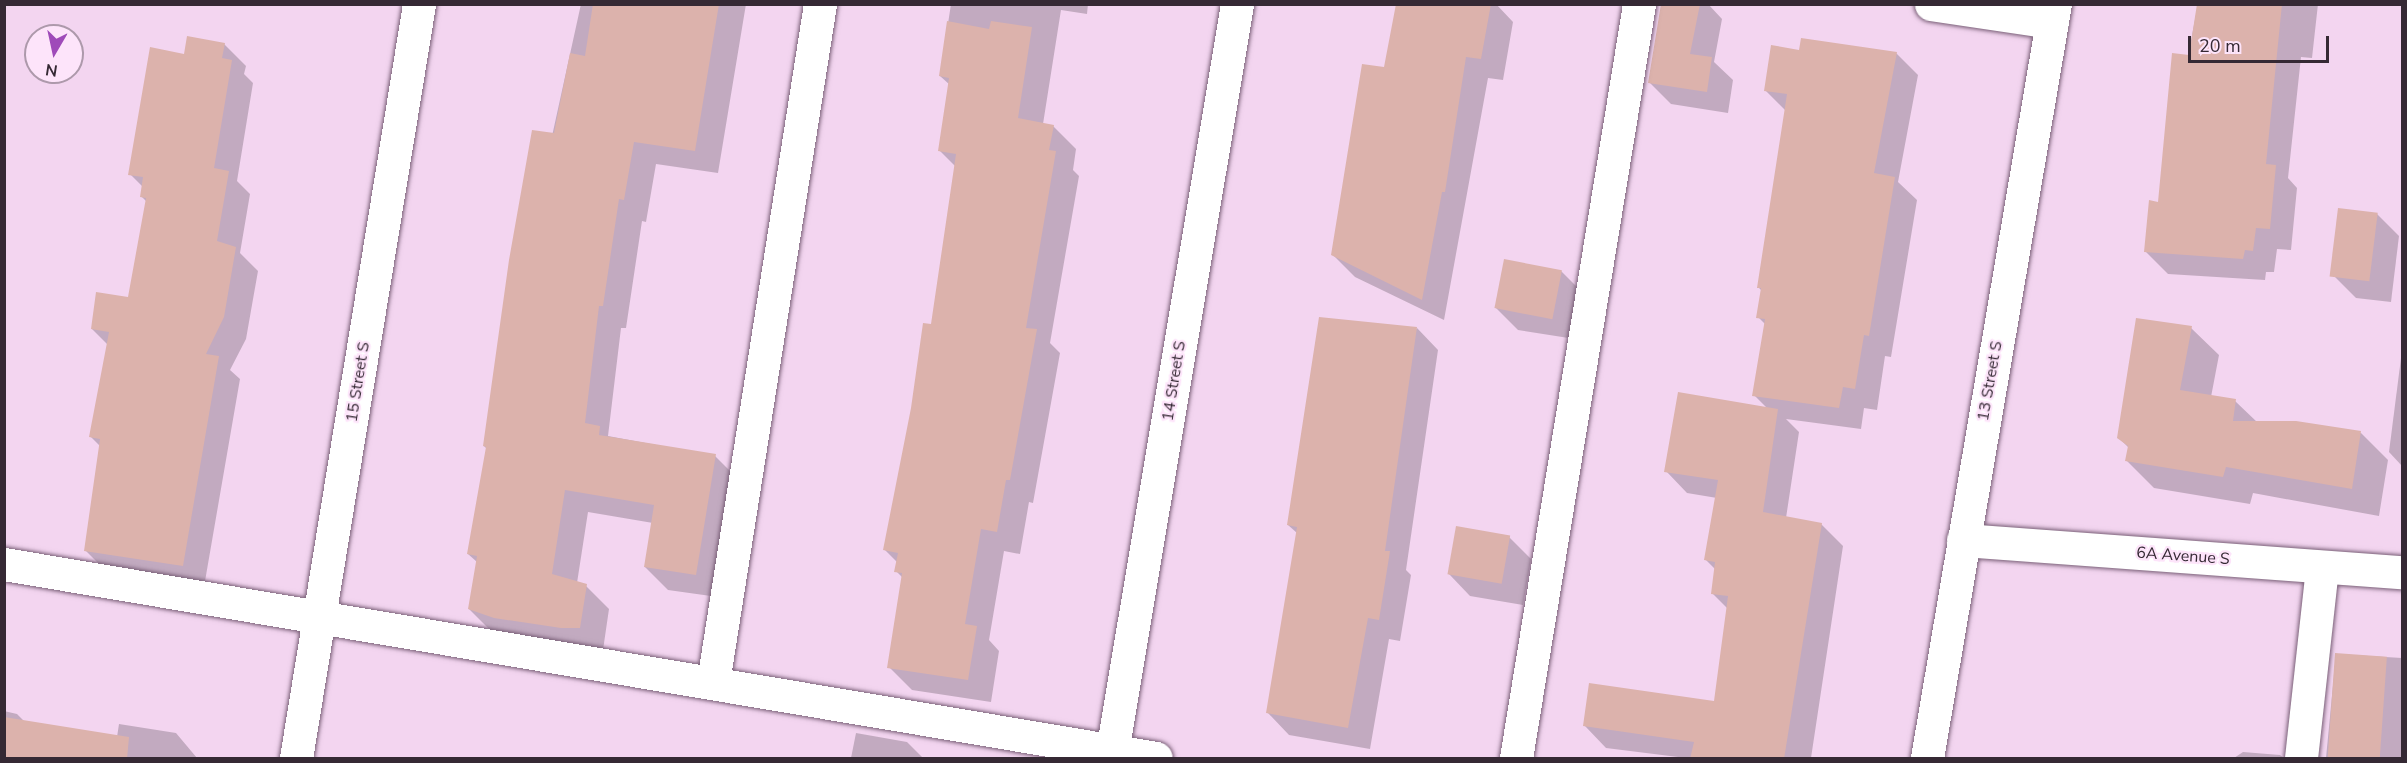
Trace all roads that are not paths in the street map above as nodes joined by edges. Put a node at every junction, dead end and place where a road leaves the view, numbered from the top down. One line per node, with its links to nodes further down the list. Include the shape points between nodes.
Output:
1 (419, 4): 11 (street, 15 Street S)
2 (820, 4): 12 (street)
3 (1237, 4): 13 (street, 14 Street S)
4 (1639, 4): 16 (street)
5 (1931, 4): 6 (street)
6 (2053, 13): 7 (street, 13 Street S)
7 (1963, 540): 9 (street, 6A Avenue S); 17 (street, 13 Street S)
8 (4, 564): 11 (street)
9 (2322, 567): 10 (street, 6A Avenue S); 18 (street)
10 (2403, 572)
11 (320, 615): 12 (street); 14 (street, 15 Street S)
12 (713, 682): 13 (street)
13 (1112, 755): 15 (street)
14 (296, 759)
15 (1156, 759)
16 (1516, 759)
17 (1927, 759)
18 (2301, 759)

